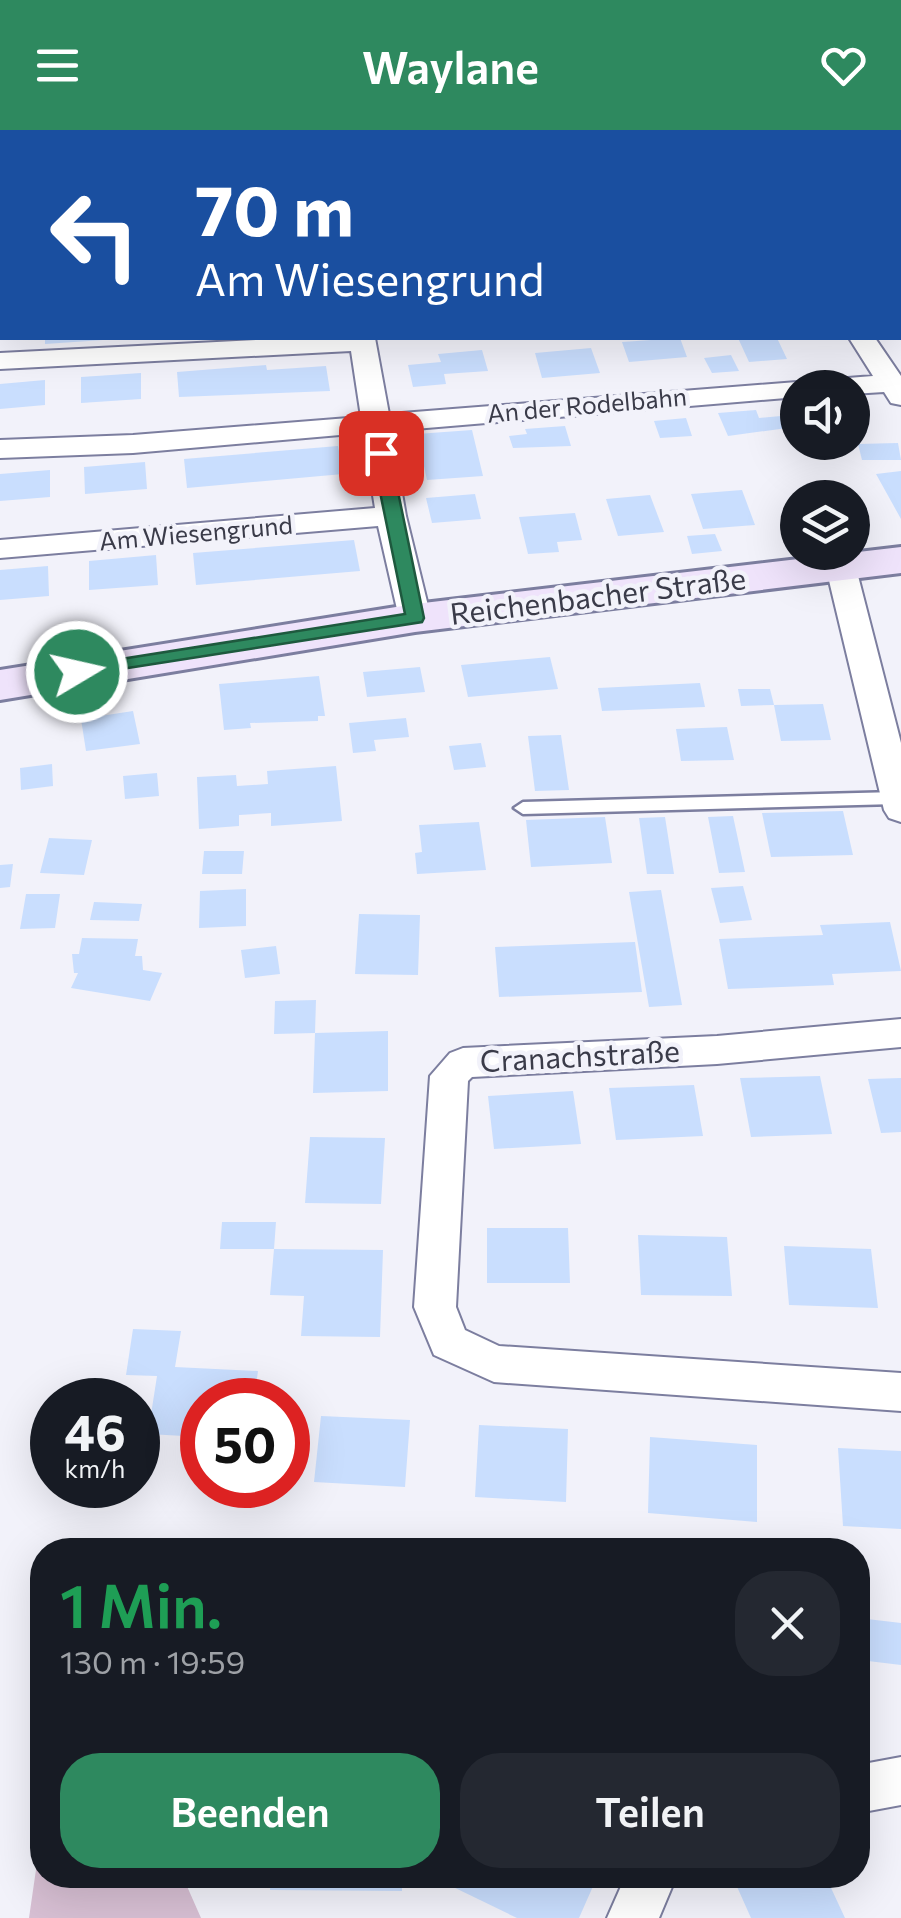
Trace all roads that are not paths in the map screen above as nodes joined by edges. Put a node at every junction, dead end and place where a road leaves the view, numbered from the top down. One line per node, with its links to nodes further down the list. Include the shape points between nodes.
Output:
1 (362, 340): 3 (street); 7 (street)
2 (863, 340): 6 (street)
3 (0, 361)
4 (870, 389): 6 (street)
5 (780, 390): 7 (street, An der Rodelbahn)
6 (896, 390)
7 (376, 422): 8 (street); 9 (street)
8 (0, 449)
9 (392, 516): 10 (street, Am Wiesengrund); 15 (street)
10 (0, 549)
11 (901, 560): 12 (main road, Reichenbacher Straße)
12 (870, 564)
13 (824, 570): 15 (main road, Reichenbacher Straße)
14 (841, 570): 17 (street)
15 (415, 618): 16 (main road, Reichenbacher Straße)
16 (0, 685)
17 (898, 804): 18 (lane)
18 (522, 808)
19 (901, 1033): 20 (street, Cranachstraße, via 463,1062 450,1076 435,1306 449,1342 494,1364)
20 (901, 1392)
21 (901, 1781): 22 (street)
22 (870, 1787)
23 (647, 1888): 24 (street)
24 (634, 1918)

